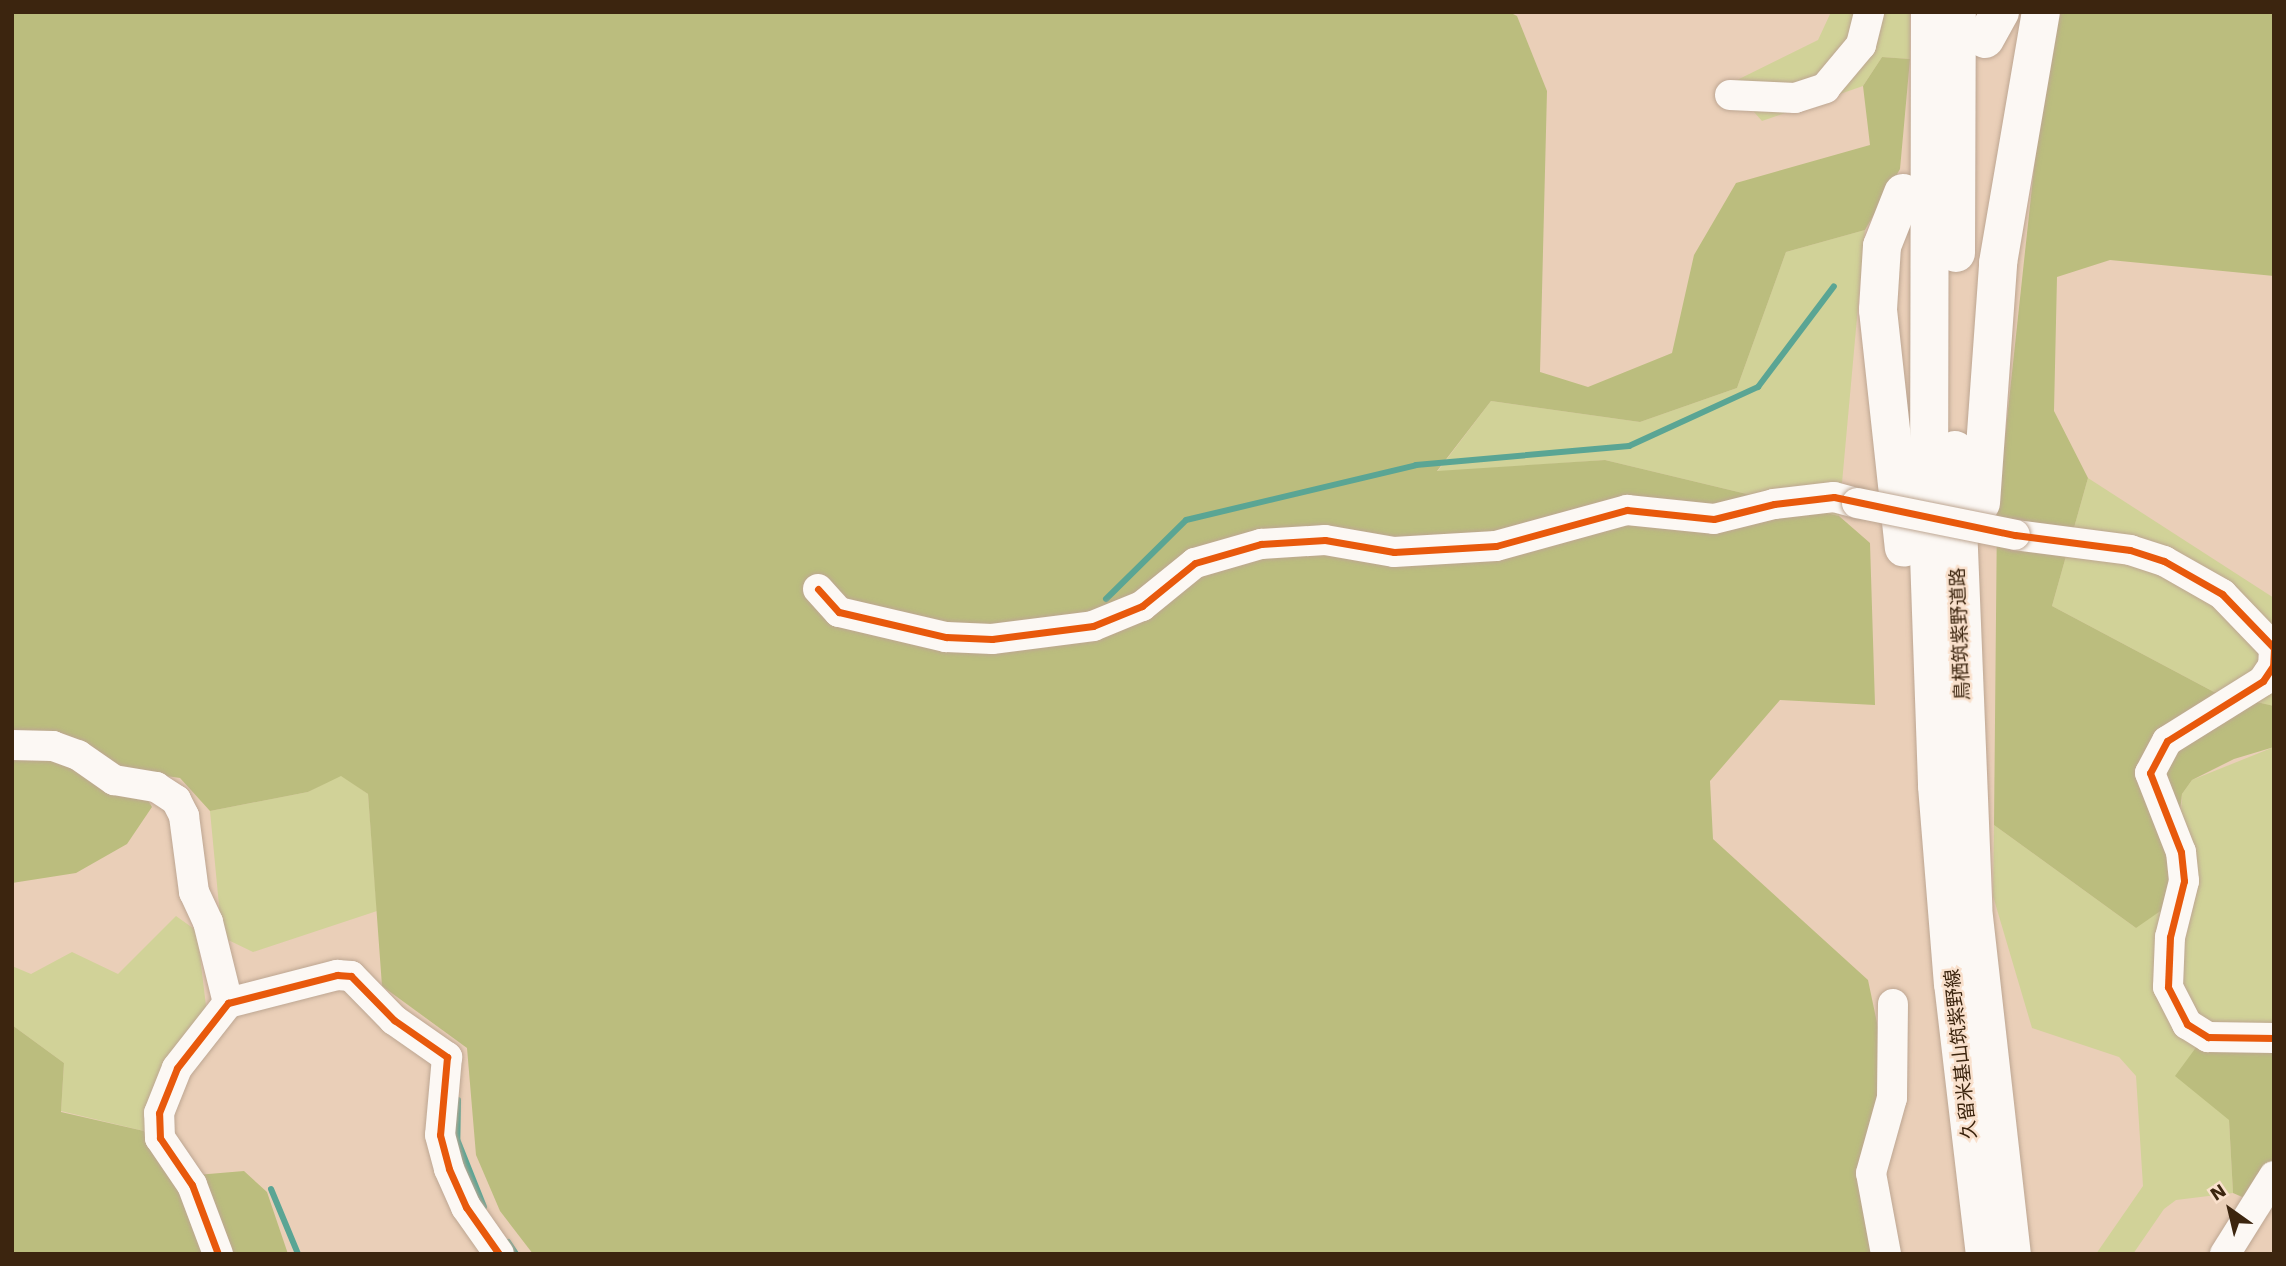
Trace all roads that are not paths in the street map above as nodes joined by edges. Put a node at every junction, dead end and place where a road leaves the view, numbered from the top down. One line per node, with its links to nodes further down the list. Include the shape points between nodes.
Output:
1 (1869, 12): 5 (street, via 1861,45 1825,88 1795,98)
2 (1930, 12): 10 (main road, 鳥栖筑紫野道路, via 1929,555)
3 (1957, 12): 10 (main road, 鳥栖筑紫野道路)
4 (2041, 12): 10 (main road, via 1998,263 1982,443 1977,642)
5 (1730, 95)
6 (1903, 193): 10 (main road, via 1882,246 1878,310 1913,654)
7 (818, 589): 8 (street, bridge, via 839,612 946,637 992,639 1093,626 1142,606 1195,563 1261,544 1325,540 1394,552 1496,546 1626,510 1714,519 1774,504 1834,497 2015,535 2130,550 2164,561 2222,594)
8 (2274, 649): 14 (street, via 2273,667 2263,681 2166,741 2150,773 2181,852 2184,881 2170,937 2168,987 2187,1024 2208,1037)
9 (12, 745): 12 (street, via 53,747 78,755 114,780 156,787 176,800 184,816 194,892 208,922)
10 (1951, 790): 11 (main road, 鳥栖筑紫野道路); 20 (main road, 鳥栖筑紫野道路, via 1973,908)
11 (1942, 853): 19 (main road, 久留米基山筑紫野線)
12 (228, 1003): 16 (street, via 177,1068 159,1113 160,1138 192,1185); 17 (street, via 337,975 351,976 394,1020 441,1052 447,1058 440,1135 449,1168 467,1207)
13 (1893, 1004): 18 (street, via 1892,1098 1871,1173)
14 (2274, 1038)
15 (2274, 1176): 21 (street)
16 (218, 1254)
17 (499, 1254)
18 (1886, 1254)
19 (1985, 1254)
20 (2012, 1254)
21 (2225, 1254)

